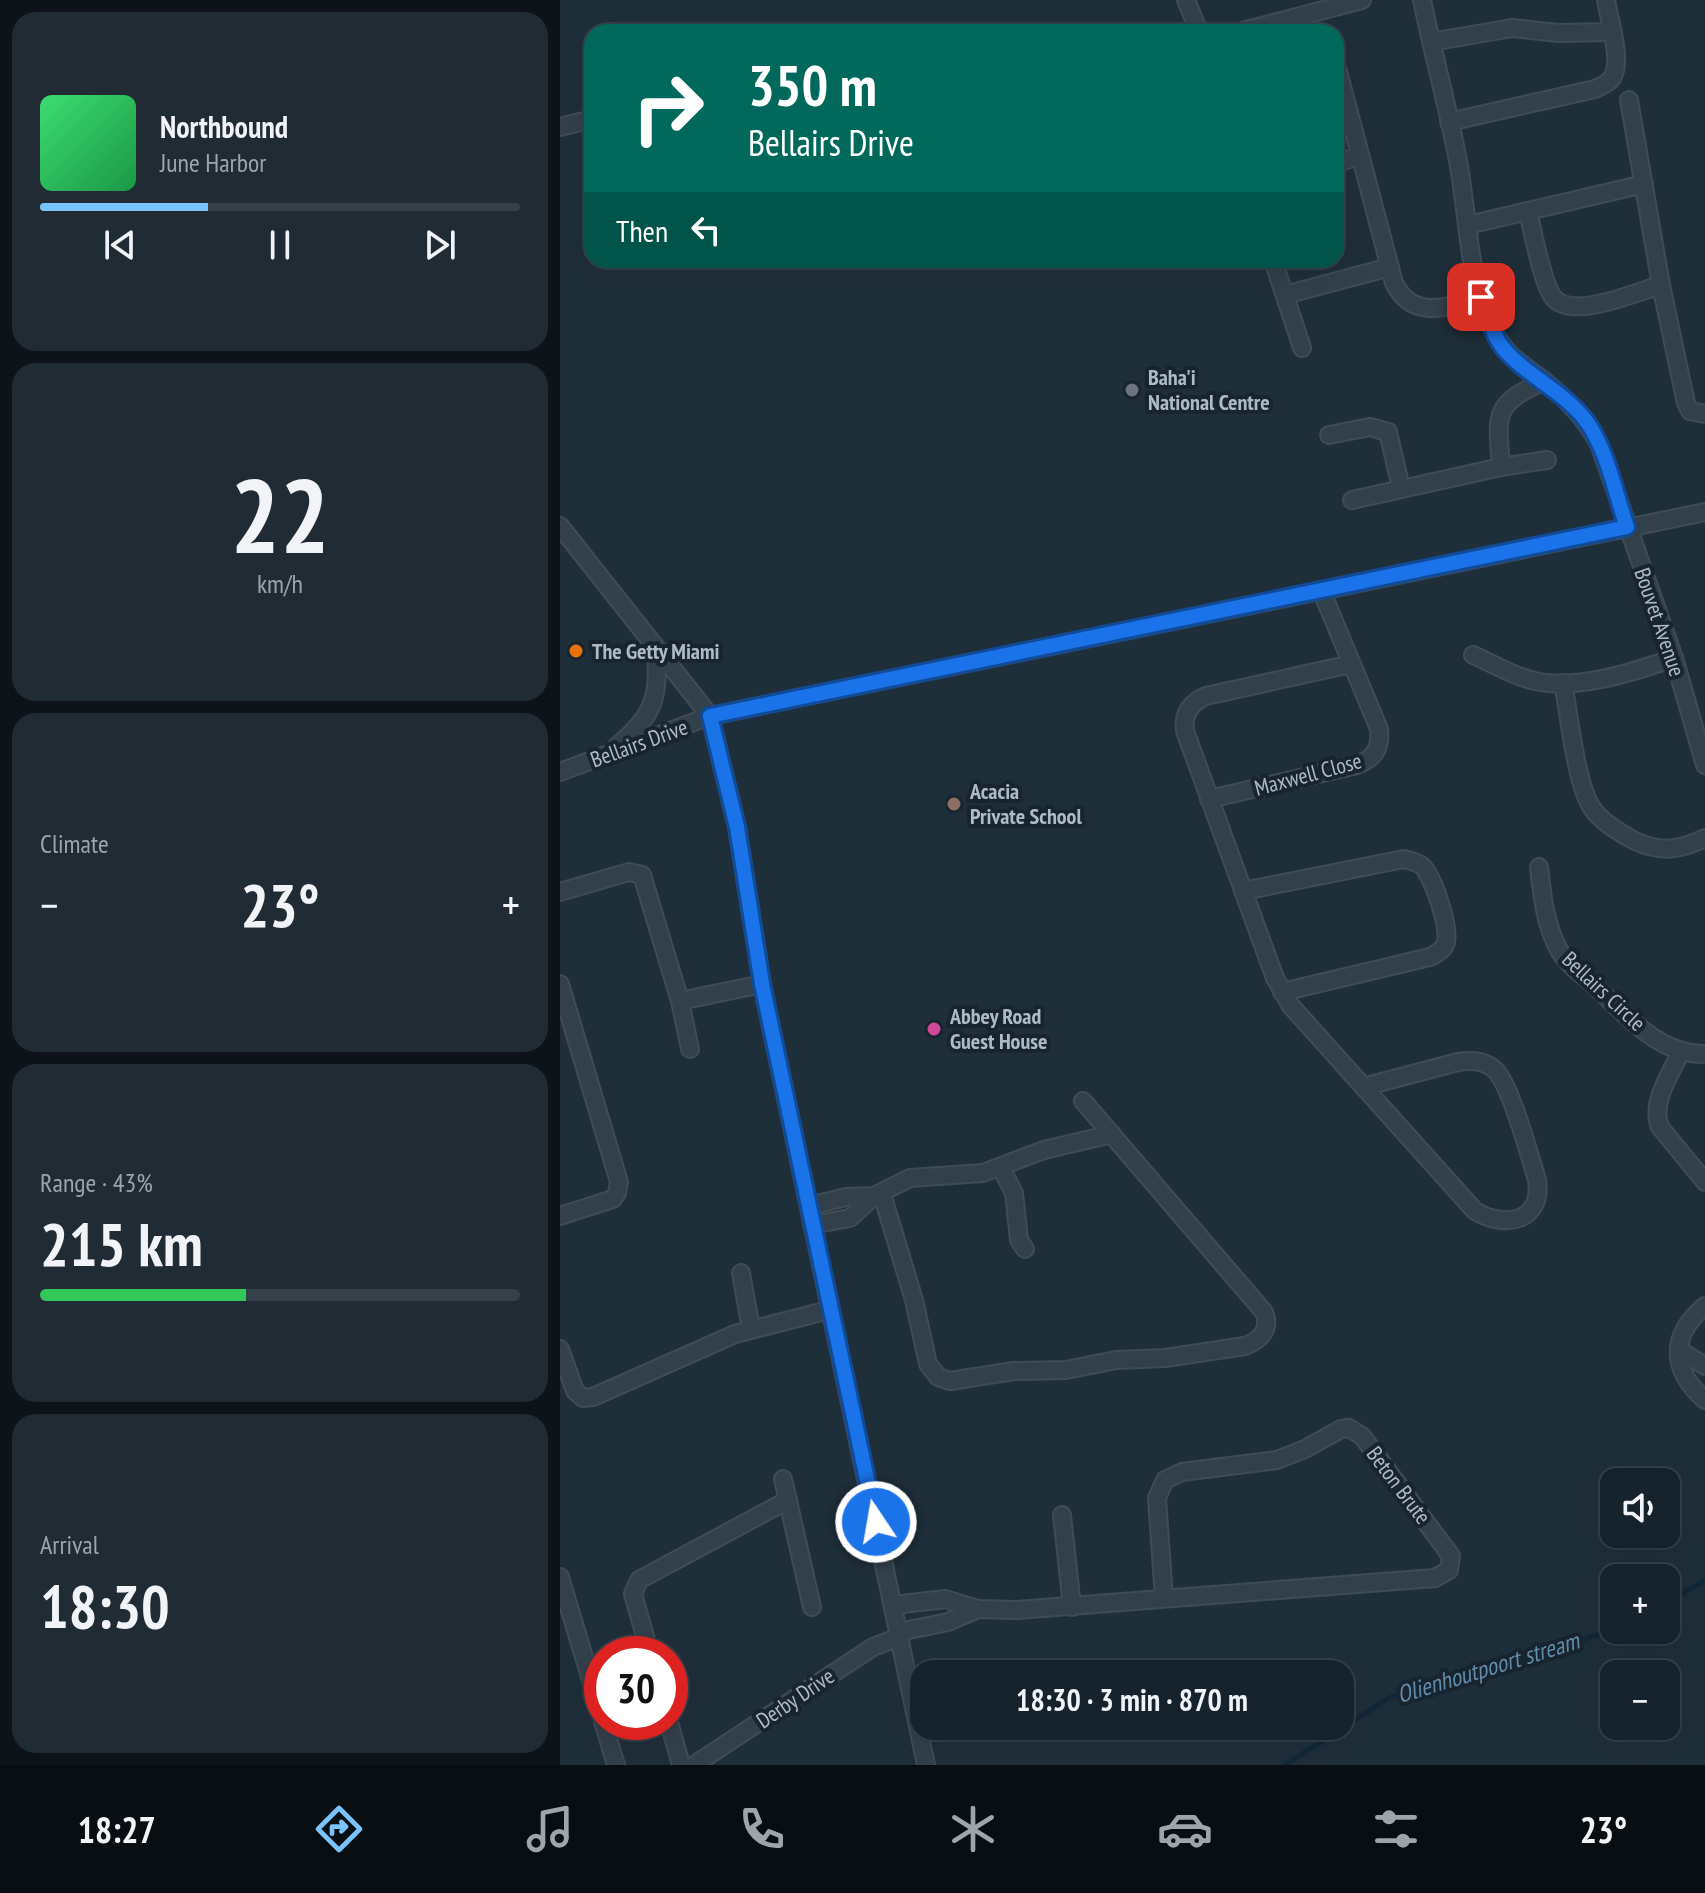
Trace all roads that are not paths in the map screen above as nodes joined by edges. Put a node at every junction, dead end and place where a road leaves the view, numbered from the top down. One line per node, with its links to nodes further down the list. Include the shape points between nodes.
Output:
1 (1186, 0): 5 (street)
2 (1362, 0): 6 (street)
3 (1422, 0): 8 (street, Bouvet Avenue)
4 (1606, 0): 7 (street)
5 (1196, 24)
6 (1270, 24)
7 (1612, 32): 8 (street, via 1512,28); 12 (street, via 1616,68 1603,85)
8 (1431, 42): 12 (street, Bouvet Avenue)
9 (1344, 94): 14 (street)
10 (1629, 100): 16 (street)
11 (584, 121): 13 (street)
12 (1449, 122): 18 (street, Bouvet Avenue)
13 (560, 127)
14 (1360, 156): 15 (street); 19 (street)
15 (1344, 161)
16 (1644, 184): 17 (street); 21 (street)
17 (1528, 212): 18 (street); 21 (street, via 1551,295 1563,306 1582,308)
18 (1468, 225): 23 (street, Bouvet Avenue)
19 (1390, 267): 22 (street); 23 (street, via 1410,303 1447,307)
20 (1276, 268): 22 (street)
21 (1661, 285): 26 (street, via 1686,403 1690,411)
22 (1285, 295): 24 (street)
23 (1481, 297): 25 (street, Bouvet Avenue, via 1503,348)
24 (1302, 348)
25 (1544, 381): 29 (street, via 1504,406 1498,430); 34 (street, Bouvet Avenue, via 1587,423 1599,444)
26 (1705, 414)
27 (1329, 435): 30 (street, via 1370,427 1388,432)
28 (1547, 460): 29 (street)
29 (1501, 467): 30 (street)
30 (1401, 488): 31 (street)
31 (1352, 500)
32 (1705, 512): 34 (street, Bellairs Drive)
33 (560, 526): 36 (street)
34 (1627, 527): 35 (street, Bellairs Drive); 38 (street, Bouvet Avenue)
35 (1321, 590): 39 (street, Maxwell Close); 41 (street, Bellairs Drive)
36 (656, 649): 41 (street); 43 (street, via 658,682 651,708 638,729)
37 (1473, 655): 40 (street, via 1532,681)
38 (1674, 658): 40 (street, via 1618,675); 42 (street, Bouvet Avenue)
39 (1351, 664): 46 (street, via 1196,700 1184,719 1185,731); 46 (street, Maxwell Close, via 1379,729 1373,757)
40 (1563, 683): 47 (street, via 1582,785 1592,810 1657,850)
41 (710, 716): 43 (street, Bellairs Drive); 52 (street, via 737,827)
42 (1699, 718): 44 (street, Bouvet Avenue)
43 (603, 757): 45 (street, Bellairs Drive)
44 (1705, 765)
45 (560, 772)
46 (1209, 799): 49 (street)
47 (1705, 838)
48 (1539, 867): 56 (street, Bellairs Circle, via 1546,915 1563,955 1634,1023)
49 (1243, 891): 53 (street); 53 (street, via 1404,859 1429,875 1447,925 1440,952)
50 (560, 892): 54 (street, via 629,872 642,875)
51 (560, 984): 65 (street, via 619,1182 613,1199)
52 (762, 984): 54 (street); 64 (street)
53 (1282, 992): 58 (street)
54 (680, 1001): 55 (street)
55 (690, 1049)
56 (1681, 1051): 57 (street, Bellairs Circle); 62 (street, via 1656,1117)
57 (1705, 1054)
58 (1363, 1087): 58 (street, via 1475,1211 1487,1219 1512,1220 1536,1204 1537,1180 1504,1083 1492,1067 1472,1060 1458,1062)
59 (1083, 1101): 60 (street)
60 (1112, 1134): 61 (street, via 1044,1150); 63 (street, via 1264,1312 1267,1328 1255,1342 1066,1370 950,1381 938,1377 928,1364 914,1300)
61 (1001, 1168): 63 (street, via 910,1178); 67 (street, via 1014,1193 1019,1240)
62 (1705, 1182)
63 (878, 1195): 64 (street); 66 (street, via 850,1218)
64 (809, 1206): 66 (street)
65 (560, 1216)
66 (812, 1225): 70 (street)
67 (1025, 1249)
68 (741, 1273): 71 (street)
69 (1705, 1306): 73 (street, via 1688,1323)
70 (829, 1310): 71 (street); 81 (street)
71 (751, 1329): 72 (street, via 587,1398 575,1391)
72 (560, 1349)
73 (1679, 1350): 74 (street); 75 (street, via 1686,1381)
74 (1705, 1366)
75 (1705, 1400)
76 (783, 1479): 77 (street)
77 (788, 1500): 82 (street); 86 (street, via 639,1580 633,1594)
78 (1062, 1515): 83 (street)
79 (560, 1577): 87 (street)
80 (1164, 1598): 80 (street, Beton Brute, via 1435,1578 1449,1570 1451,1556 1362,1436 1341,1429 1292,1456 1182,1472 1165,1480 1157,1498); 83 (street, Beton Brute)
81 (894, 1605): 84 (street, Beton Brute, via 945,1599); 85 (street)
82 (812, 1607)
83 (1072, 1607): 84 (street, Beton Brute)
84 (978, 1609): 85 (street, Beton Brute)
85 (899, 1635): 92 (street, Derby Drive); 93 (street)
86 (645, 1636)
87 (584, 1657)
88 (609, 1740): 90 (street)
89 (674, 1740): 91 (street)
90 (616, 1765)
91 (681, 1765)
92 (694, 1765)
93 (926, 1765)

